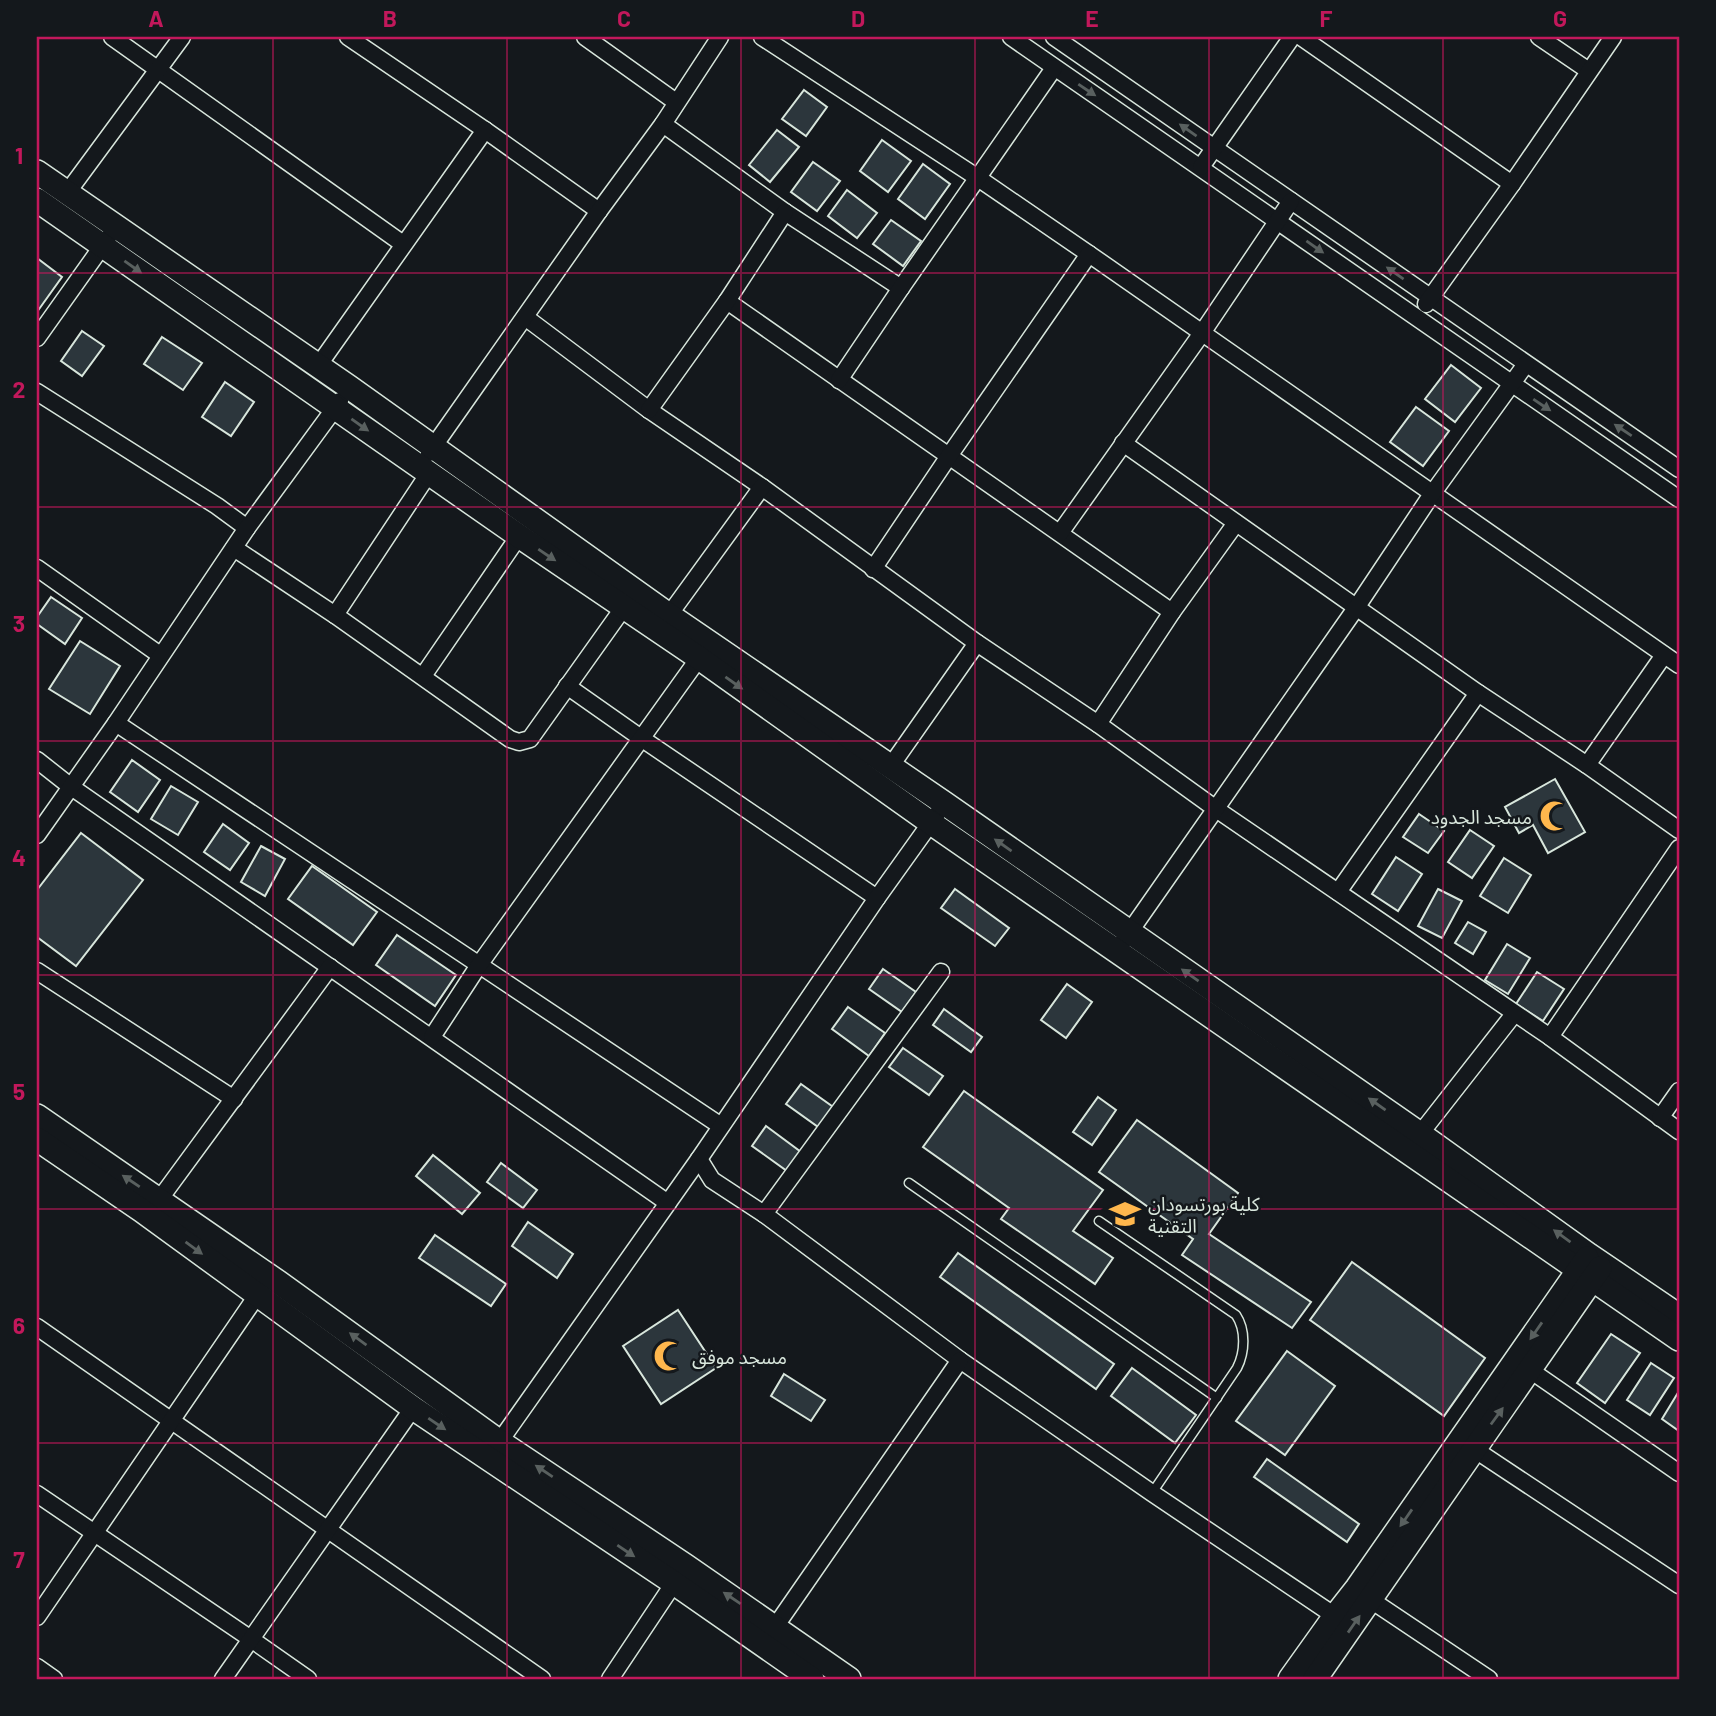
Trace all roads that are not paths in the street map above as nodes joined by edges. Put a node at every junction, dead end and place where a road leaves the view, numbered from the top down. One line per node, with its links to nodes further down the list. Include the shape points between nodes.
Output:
1 (112, 37): 14 (street)
2 (182, 37): 14 (street)
3 (349, 37): 18 (street)
4 (585, 37): 16 (street)
5 (720, 37): 16 (street)
6 (762, 37): 22 (street)
7 (1011, 37): 13 (street)
8 (1054, 37): 19 (street, one-way to 8)
9 (1292, 37): 19 (street)
10 (1301, 37): 23 (street)
11 (1539, 37): 15 (street)
12 (1614, 37): 15 (street)
13 (1055, 68): 20 (street, one-way to 20); 22 (street)
14 (158, 69): 24 (street); 31 (street)
15 (1589, 71): 23 (street)
16 (676, 102): 17 (street)
17 (663, 124): 27 (street); 28 (street)
18 (485, 130): 27 (street); 31 (street)
19 (1213, 147): 20 (street); 26 (street)
20 (1201, 167): 29 (street)
21 (37, 172): 24 (street)
22 (978, 178): 33 (street); 34 (street)
23 (1513, 184): 35 (street)
24 (67, 193): 30 (street)
25 (37, 200): 32 (street)
26 (1291, 201): 29 (street); 35 (street, one-way to 26)
27 (599, 211): 37 (street)
28 (785, 212): 34 (street); 36 (street)
29 (1278, 222): 38 (street, one-way to 38); 39 (street)
30 (116, 225): 32 (street); 42 (street)
31 (403, 244): 42 (street)
32 (103, 247): 40 (street); 47 (street, one-way to 47)
33 (1089, 254): 39 (street); 51 (street)
34 (901, 288): 43 (street)
35 (1431, 298): 38 (street); 41 (street)
36 (727, 301): 43 (street); 48 (street)
37 (525, 317): 48 (street); 50 (street)
38 (1416, 318): 44 (street)
39 (1202, 333): 49 (street); 55 (street)
40 (37, 338)
41 (1526, 364): 44 (street); 53 (street, one-way to 41)
42 (318, 366): 45 (street)
43 (839, 380): 51 (street)
44 (1511, 384): 55 (street); 56 (street, one-way to 56)
45 (349, 387): 47 (street); 50 (street)
46 (37, 392): 58 (street)
47 (335, 408): 52 (street, one-way to 52); 58 (street)
48 (649, 410): 54 (street)
49 (1123, 443): 57 (street); 59 (street)
50 (433, 447): 52 (street); 68 (street)
51 (949, 456): 59 (street); 63 (street)
52 (424, 470): 60 (street); 67 (street)
53 (1679, 470): 56 (street)
54 (762, 487): 63 (street); 68 (street)
55 (1432, 495): 65 (street); 71 (street)
56 (1673, 495)
57 (1236, 523): 65 (street); 66 (street)
58 (247, 528): 61 (street)
59 (1060, 533): 66 (street)
60 (519, 536): 64 (street, one-way to 64); 74 (street)
61 (234, 548): 67 (street); 70 (street)
62 (37, 568): 70 (street)
63 (873, 569): 69 (street)
64 (624, 607): 72 (street); 75 (street)
65 (1356, 608): 76 (street); 85 (street)
66 (1172, 611): 78 (street)
67 (335, 615): 74 (street)
68 (669, 615): 82 (street)
69 (977, 643): 78 (street); 82 (street)
70 (160, 655): 77 (street)
71 (1664, 655): 73 (street); 81 (street)
72 (699, 658): 79 (street); 86 (street, one-way to 86)
73 (1679, 665)
74 (423, 677): 75 (street, via 519,742 530,739)
75 (568, 686): 79 (street)
76 (1478, 693): 81 (street); 90 (street)
77 (116, 723): 83 (street); 93 (street)
78 (1098, 724): 85 (street)
79 (641, 738): 91 (street); 93 (street)
80 (37, 760): 83 (street)
81 (1587, 765): 87 (street)
82 (890, 767): 84 (street)
83 (70, 786): 88 (street); 94 (street)
84 (944, 803): 86 (street); 92 (street, one-way to 84)
85 (1216, 809): 90 (street); 92 (street)
86 (931, 823): 91 (street); 92 (street)
87 (1679, 830)
88 (37, 835)
89 (1679, 848): 99 (street)
90 (1338, 892): 97 (street)
91 (877, 898): 104 (street)
92 (1123, 941): 106 (street, one-way to 92); 114 (street)
93 (479, 965): 98 (street); 104 (street)
94 (330, 967): 98 (street); 101 (street)
95 (37, 971): 101 (street)
96 (941, 972): 112 (street)
97 (1514, 1014): 99 (street); 106 (street)
98 (432, 1037): 111 (street)
99 (1550, 1037): 103 (street)
100 (1679, 1091): 103 (street)
101 (234, 1099): 110 (street)
102 (37, 1116): 110 (street, one-way to 102)
103 (1660, 1118): 105 (street)
104 (721, 1126): 108 (street)
105 (1679, 1131)
106 (1420, 1134): 114 (street, one-way to 106)
107 (37, 1139): 115 (street, one-way to 115)
108 (699, 1159): 111 (street); 112 (street, via 712,1180)
109 (909, 1183): 121 (lane)
110 (159, 1200): 125 (street, one-way to 110, via 278,1282)
111 (668, 1203): 125 (street)
112 (764, 1214): 119 (street)
113 (1099, 1221): 121 (lane, via 1236,1314 1241,1322 1241,1360)
114 (1590, 1267): 116 (street); 118 (street); 120 (street); 134 (street, one-way to 134)
115 (258, 1294): 122 (street); 123 (street)
116 (1679, 1316)
117 (37, 1327): 123 (street)
118 (1679, 1339)
119 (960, 1360): 127 (street); 136 (street)
120 (1530, 1370): 124 (street, one-way to 120); 126 (street)
121 (1217, 1398): 127 (lane)
122 (413, 1408): 125 (street, one-way to 125); 129 (street)
123 (172, 1422): 129 (street); 130 (street)
124 (1474, 1449): 132 (street); 133 (street)
125 (493, 1450): 131 (street)
126 (1679, 1473)
127 (1152, 1493): 134 (street)
128 (37, 1494): 130 (street)
129 (328, 1529): 137 (street); 143 (street)
130 (94, 1534): 135 (street); 137 (street)
131 (680, 1575): 136 (street, one-way to 131); 144 (street); 145 (street)
132 (1679, 1585)
133 (1371, 1600): 139 (street, one-way to 133); 148 (street)
134 (1335, 1616): 147 (street)
135 (37, 1617)
136 (775, 1627): 146 (street)
137 (251, 1639): 141 (street); 142 (street)
138 (37, 1667): 140 (street)
139 (1323, 1676)
140 (54, 1679)
141 (223, 1679)
142 (308, 1679)
143 (542, 1679)
144 (610, 1679)
145 (812, 1679)
146 (849, 1679)
147 (1290, 1679)
148 (1489, 1679)

